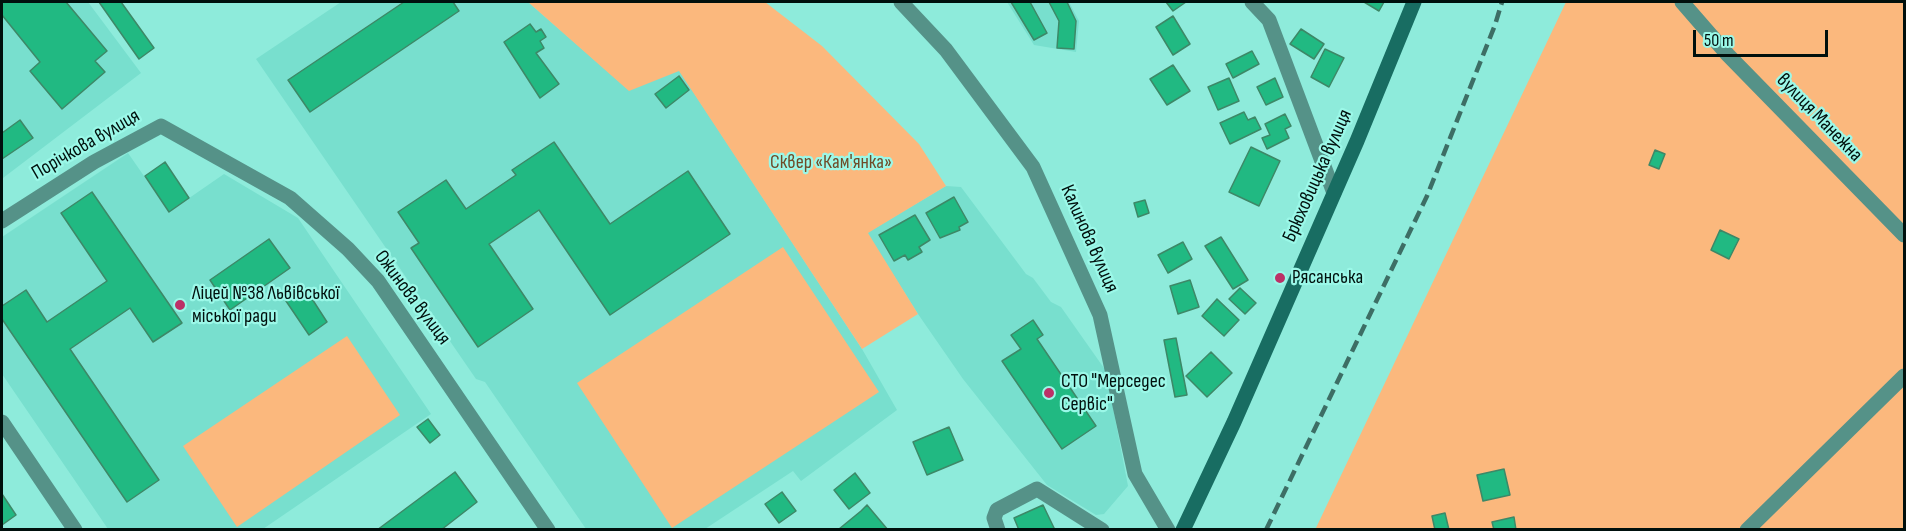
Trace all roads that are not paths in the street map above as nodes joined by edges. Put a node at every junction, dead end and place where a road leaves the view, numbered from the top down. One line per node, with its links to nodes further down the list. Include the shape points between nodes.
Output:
1 (901, 2): 15 (street, Калинова вулиця, via 946,50 1033,167 1100,315 1135,474)
2 (1252, 2): 6 (street, via 1269,20)
3 (1414, 2): 6 (main road, Брюховицька вулиця)
4 (1682, 2): 8 (street, вулиця Манежна)
5 (161, 126): 7 (street, Порічкова вулиця, via 94,162); 12 (street, Ожинова вулиця, via 290,198 348,249 378,281)
6 (1334, 193): 16 (main road, Брюховицька вулиця)
7 (2, 221)
8 (1905, 235)
9 (1905, 376): 17 (street)
10 (2, 422): 11 (street)
11 (75, 530)
12 (548, 530)
13 (998, 530): 14 (street, via 994,518 997,510 1037,489)
14 (1102, 530)
15 (1168, 530)
16 (1183, 530)
17 (1747, 530)

